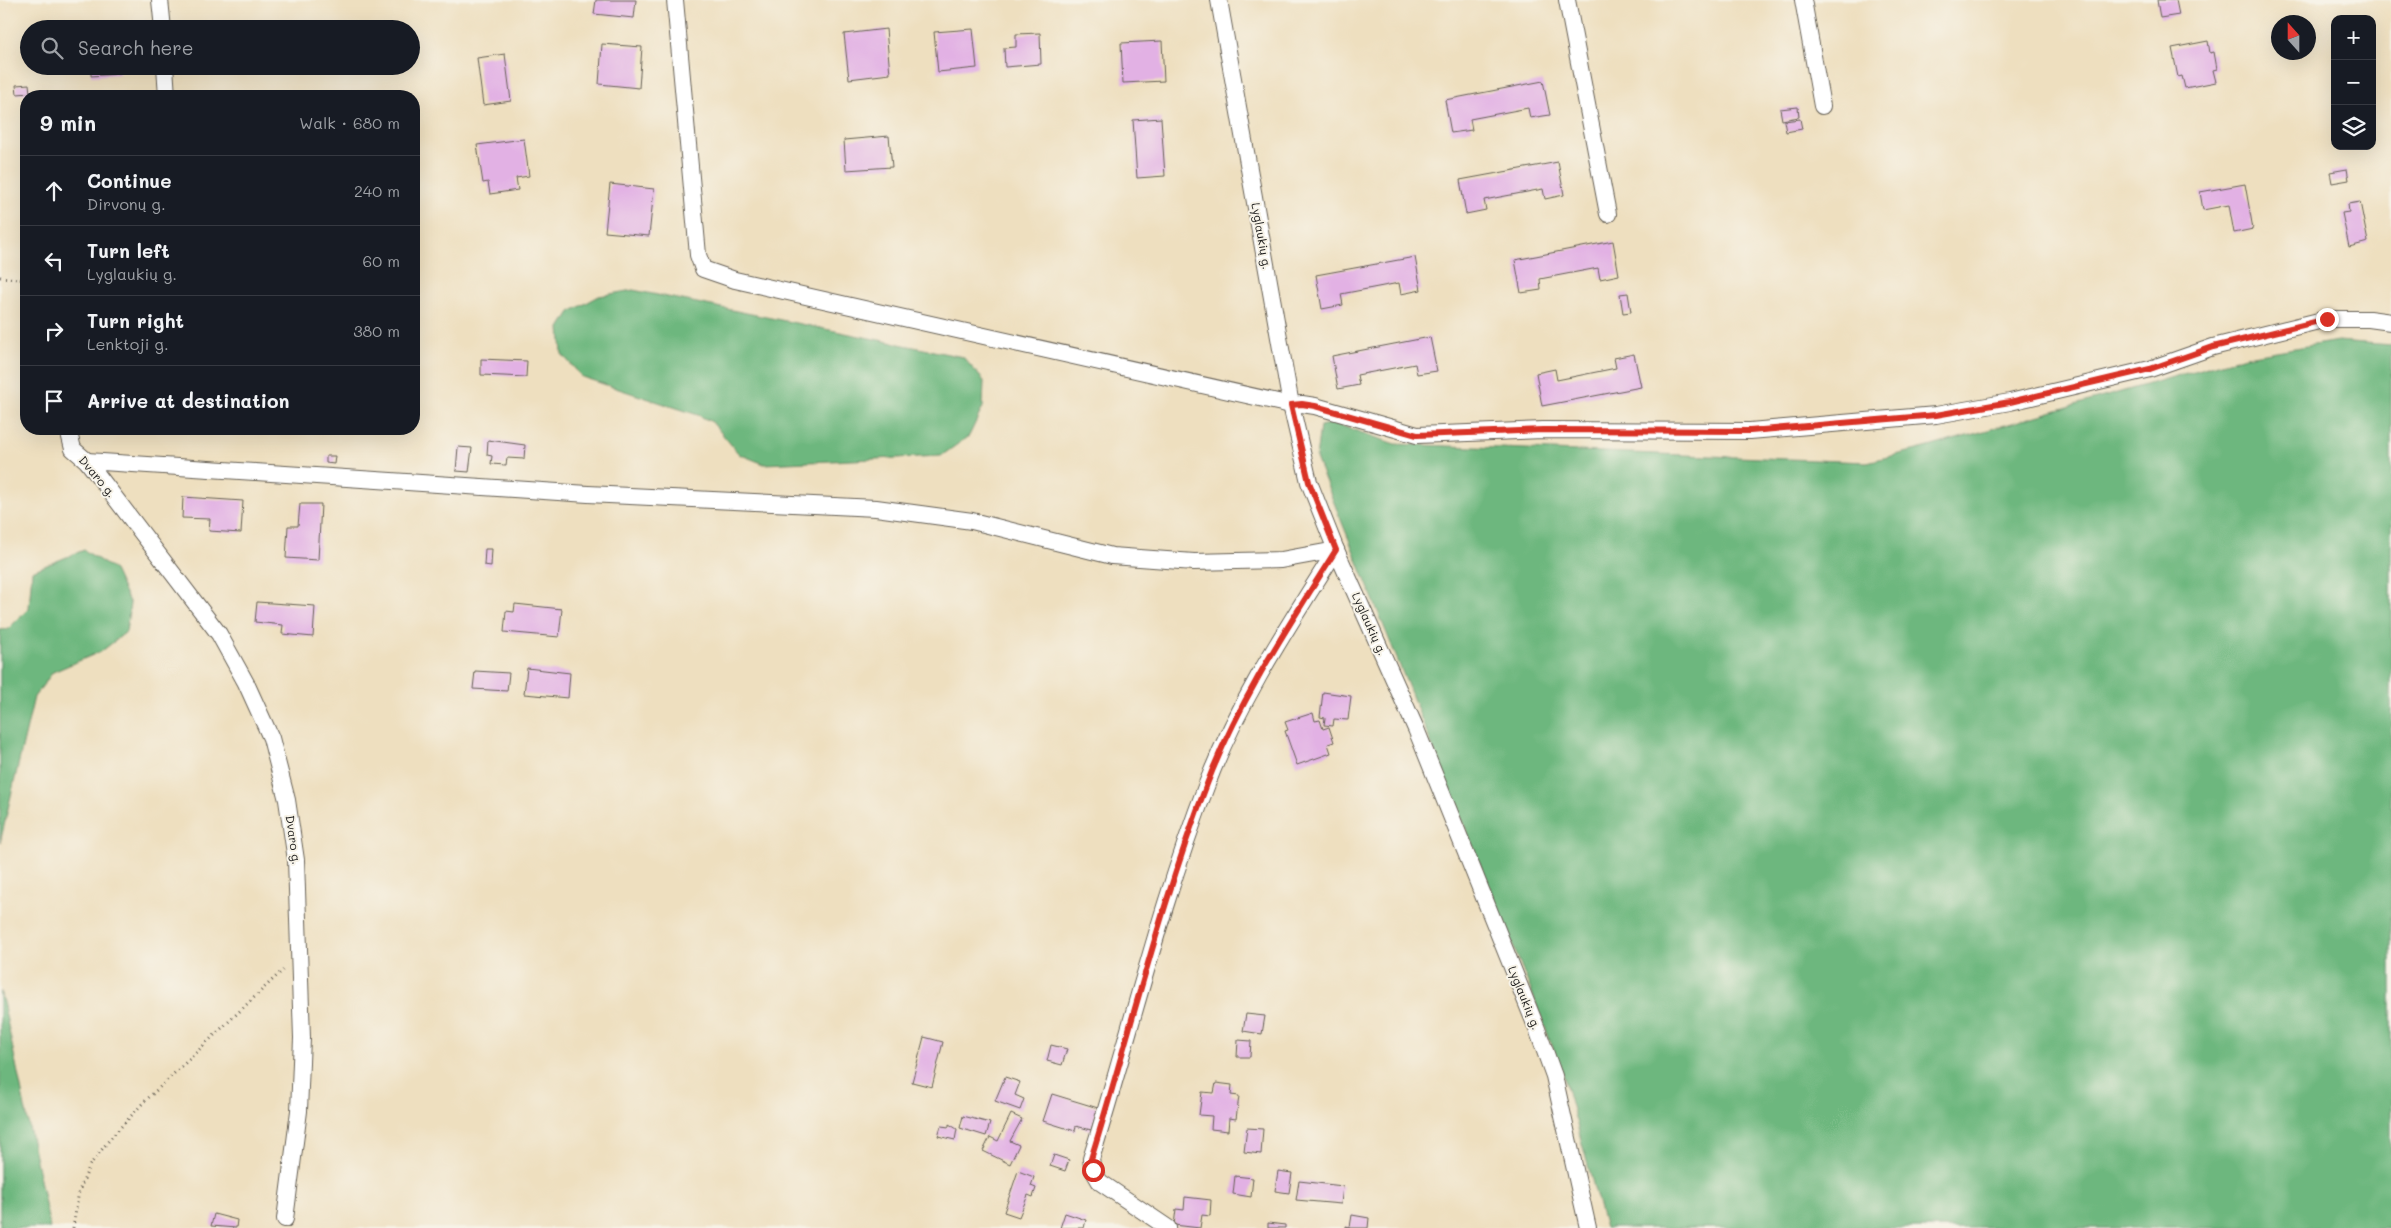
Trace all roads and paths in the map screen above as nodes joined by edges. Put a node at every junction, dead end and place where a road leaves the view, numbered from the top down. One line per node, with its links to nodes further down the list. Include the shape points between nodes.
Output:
1 (160, 0): 6 (street)
2 (675, 0): 14 (street, via 698,255 703,268 734,280)
3 (1218, 0): 14 (street, Lyglaukių g.)
4 (1567, 0): 10 (street)
5 (1803, 0): 9 (street)
6 (162, 20)
7 (166, 75): 8 (street)
8 (167, 90)
9 (1822, 106)
10 (1608, 214)
11 (0, 277): 12 (path)
12 (20, 279)
13 (2391, 322): 14 (street, via 2327,319 2213,347 2150,369 2010,402 1936,415 1750,431 1543,430 1417,435 1315,406)
14 (1291, 405): 17 (street, Lyglaukių g., via 1309,482)
15 (70, 435): 16 (street, Dvaro g., via 73,449)
16 (87, 461): 17 (street, via 588,494 876,508 972,521 1112,556 1194,562 1281,560); 18 (street, Dvaro g., via 219,634 271,738 287,800 296,860)
17 (1336, 550): 21 (street, via 1237,716 1207,784 1148,960 1091,1159 1100,1182); 22 (street, Lyglaukių g., via 1416,729 1537,1029 1554,1076)
18 (300, 954): 19 (street, Dvaro g., via 302,1038 299,1111); 20 (path, via 142,1104 110,1139 90,1165 79,1191)
19 (285, 1219)
20 (73, 1228)
21 (1168, 1228)
22 (1588, 1228)

